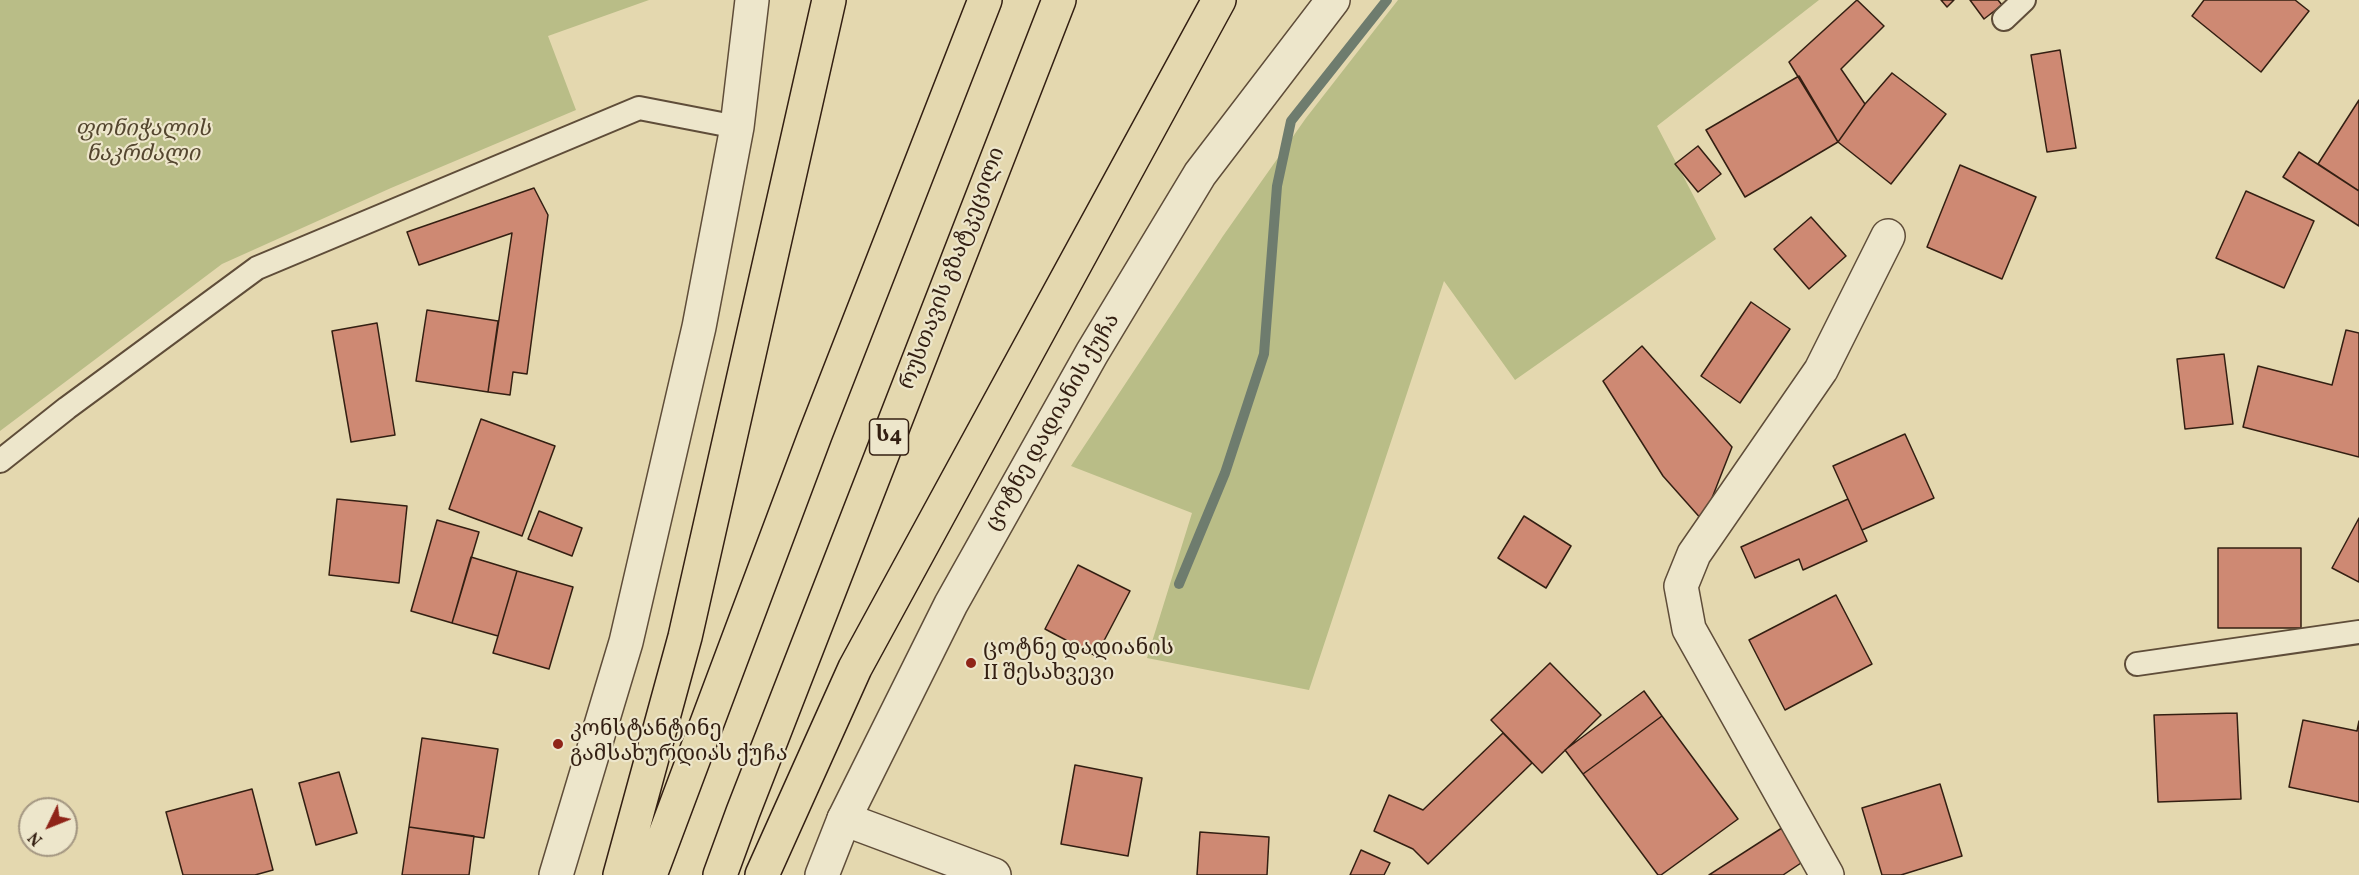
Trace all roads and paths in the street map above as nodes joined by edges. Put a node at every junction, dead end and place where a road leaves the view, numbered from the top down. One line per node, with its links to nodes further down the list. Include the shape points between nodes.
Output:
1 (752, 0): 9 (street)
2 (829, 0): 16 (highway, via 685,637)
3 (985, 0): 17 (highway, via 811,446)
4 (1059, 0): 18 (highway, რუსთავის გზატკეცილი / ს4)
5 (1219, 0): 19 (highway, via 855,668)
6 (1333, 0): 14 (street, ცოტნე დადიანის ქუჩა, via 1200,174 1092,353 951,604)
7 (2024, 0): 8 (lane)
8 (2004, 19)
9 (737, 128): 11 (lane, via 639,108 257,268); 15 (street, via 699,327 626,642)
10 (1888, 236): 22 (street, via 1821,370 1694,554 1681,586 1689,629)
11 (0, 461)
12 (2359, 632): 13 (lane)
13 (2137, 663)
14 (844, 819): 20 (street, ცოტნე დადიანის ქუჩა); 21 (street)
15 (556, 875)
16 (620, 875)
17 (650, 875)
18 (720, 875)
19 (762, 875)
20 (822, 875)
21 (994, 875)
22 (1827, 875)

